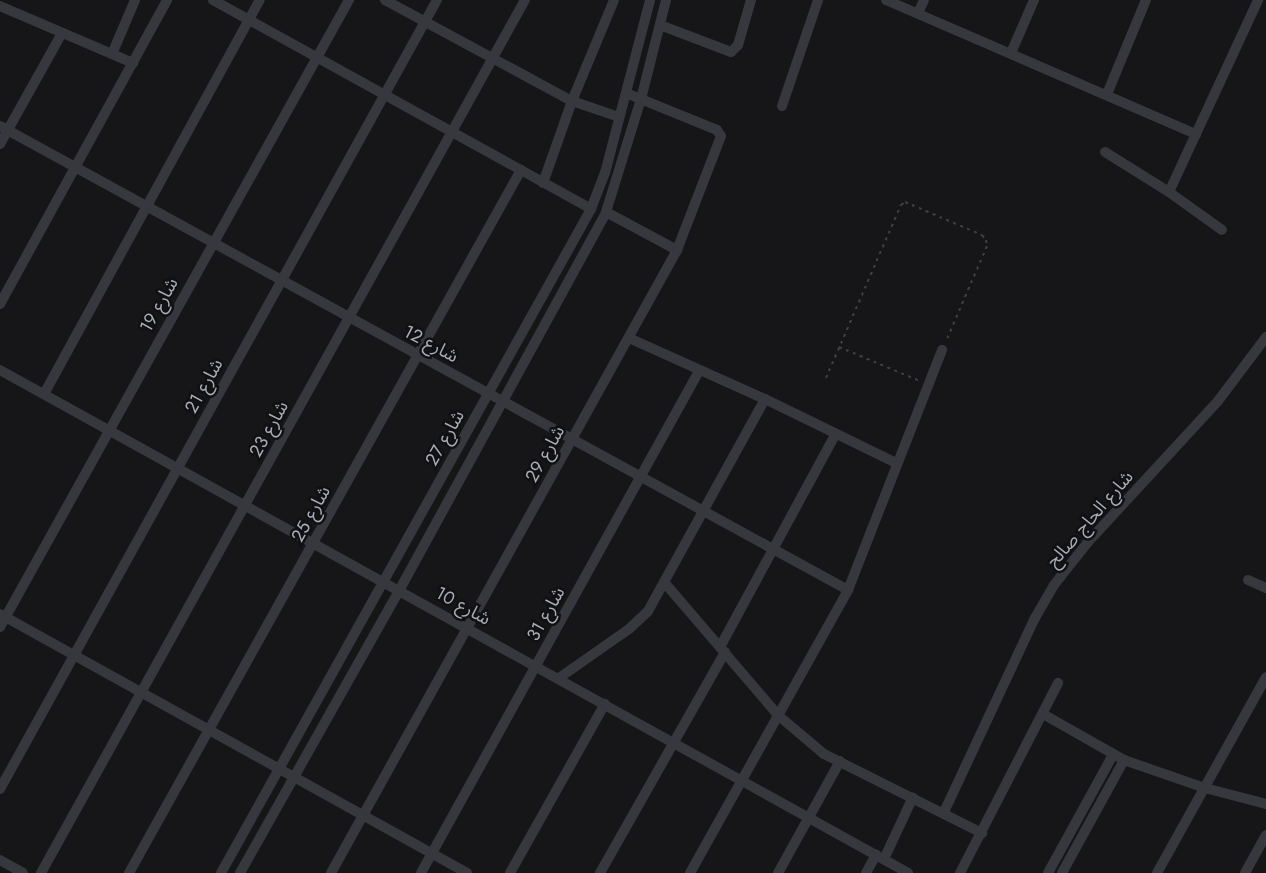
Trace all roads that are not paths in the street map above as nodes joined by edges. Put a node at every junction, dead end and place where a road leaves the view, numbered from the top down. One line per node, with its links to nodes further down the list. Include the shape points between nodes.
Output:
1 (135, 0): 26 (street)
2 (167, 0): 29 (street)
3 (213, 0): 21 (street)
4 (260, 0): 21 (street)
5 (349, 0): 27 (street, شارع 19)
6 (385, 0): 22 (street)
7 (437, 0): 22 (street, شارع 21)
8 (525, 0): 28 (street, شارع 23)
9 (614, 0): 34 (street)
10 (650, 0): 30 (street, شارع 27)
11 (666, 0): 23 (street, شارع 27)
12 (751, 0): 23 (street, via 738,45 731,52)
13 (818, 0): 35 (street)
14 (886, 0): 20 (street)
15 (924, 0): 20 (street)
16 (1034, 0): 25 (street)
17 (1146, 0): 31 (street)
18 (1258, 0): 39 (street)
19 (0, 6): 24 (street)
20 (918, 13): 25 (street)
21 (249, 20): 27 (street); 46 (street)
22 (425, 22): 28 (street); 32 (street, شارع 21)
23 (660, 26): 33 (street, شارع 27)
24 (62, 33): 26 (street); 37 (street)
25 (1011, 53): 31 (street)
26 (112, 54): 29 (street)
27 (317, 57): 32 (street); 50 (street, شارع 19)
28 (493, 59): 34 (street); 38 (street, شارع 23)
29 (133, 63): 42 (street)
30 (626, 93): 33 (street, شارع 29); 36 (street, شارع 27)
31 (1107, 94): 39 (street)
32 (386, 95): 38 (street); 52 (street, شارع 21)
33 (640, 99): 48 (street, شارع 27); 51 (street, شارع 29, via 717,130 721,136)
34 (572, 101): 36 (street); 44 (street)
35 (782, 106)
36 (620, 117): 47 (street, شارع 27)
37 (4, 128): 40 (street); 42 (street, شارع 12)
38 (452, 133): 43 (street); 54 (street, شارع 23)
39 (1197, 134): 45 (street)
40 (0, 144)
41 (1105, 152): 45 (street)
42 (75, 168): 46 (street, شارع 12); 53 (street)
43 (521, 171): 44 (street); 58 (street, شارع 25)
44 (543, 183): 47 (street)
45 (1169, 192): 49 (street)
46 (147, 207): 50 (street, شارع 12); 62 (street)
47 (591, 209): 61 (street, شارع 27)
48 (606, 212): 51 (street); 64 (street, شارع 27)
49 (1222, 230)
50 (213, 243): 52 (street, شارع 12); 65 (street, شارع 19)
51 (677, 250): 56 (street, شارع 29)
52 (281, 281): 54 (street, شارع 12); 69 (street, شارع 21)
53 (0, 304)
54 (349, 318): 58 (street, شارع 12); 71 (street, شارع 23)
55 (1266, 337): 105 (street, شارع الحاج صالح, via 1218,401 1088,542 1054,585)
56 (629, 338): 60 (street); 67 (street, شارع 29)
57 (942, 350): 68 (street)
58 (417, 356): 61 (street, شارع 12); 73 (street, شارع 25)
59 (0, 370): 62 (street, شارع 10)
60 (699, 371): 63 (street); 70 (street, شارع 31)
61 (489, 393): 64 (street, شارع 12); 76 (street, شارع 27)
62 (44, 394): 65 (street, شارع 10)
63 (765, 399): 66 (street); 72 (street)
64 (502, 400): 67 (street, شارع 12); 79 (street, شارع 27)
65 (108, 430): 69 (street, شارع 10); 81 (street, شارع 19)
66 (835, 435): 68 (street); 74 (street)
67 (572, 439): 70 (street, شارع 12); 82 (street, شارع 29)
68 (896, 463): 80 (street)
69 (177, 468): 71 (street, شارع 10); 84 (street, شارع 21)
70 (641, 476): 72 (street, شارع 12); 85 (street, شارع 31)
71 (246, 505): 73 (street, شارع 10); 89 (street, شارع 23)
72 (703, 510): 74 (street, شارع 12); 77 (street)
73 (314, 542): 76 (street, شارع 10); 93 (street, شارع 25)
74 (775, 550): 80 (street, شارع 12); 83 (street)
75 (1248, 580): 78 (street)
76 (385, 581): 79 (street, شارع 10); 98 (street, شارع 27)
77 (664, 582): 83 (street); 87 (street, via 636,624)
78 (1266, 588)
79 (399, 589): 82 (street, شارع 10); 99 (street, شارع 27)
80 (848, 590): 92 (street)
81 (2, 619): 84 (street)
82 (469, 628): 85 (street, شارع 10); 106 (street, شارع 29)
83 (723, 650): 92 (street); 94 (street)
84 (74, 655): 89 (street); 102 (street, شارع 21)
85 (536, 665): 87 (street, شارع 10); 110 (street, شارع 31)
86 (1266, 677): 101 (street)
87 (559, 678): 90 (street, شارع 10)
88 (1058, 683): 91 (street)
89 (142, 692): 93 (street); 114 (street, شارع 23)
90 (604, 704): 94 (street, شارع 10); 121 (street)
91 (1043, 714): 95 (street); 108 (street)
92 (779, 716): 97 (street, via 824,754); 100 (street)
93 (210, 730): 98 (street); 115 (street, شارع 25)
94 (672, 741): 100 (street, شارع 10); 122 (street)
95 (1113, 755): 96 (street); 128 (street)
96 (1124, 760): 101 (street); 129 (street)
97 (840, 761): 103 (street); 107 (street)
98 (279, 768): 99 (street); 116 (street, شارع 27)
99 (292, 776): 106 (street); 117 (street, شارع 27)
100 (742, 780): 107 (street, شارع 10); 123 (street)
101 (1205, 788): 104 (street); 130 (street)
102 (0, 789)
103 (913, 797): 105 (street); 111 (street)
104 (1266, 804)
105 (944, 812): 108 (street)
106 (365, 816): 110 (street); 118 (street, شارع 29)
107 (808, 817): 111 (street, شارع 10); 124 (street)
108 (982, 833): 127 (street)
109 (1266, 835): 131 (street)
110 (432, 853): 119 (street, شارع 31); 120 (street)
111 (880, 857): 125 (street); 126 (street, شارع 10)
112 (0, 860): 113 (street)
113 (23, 873)
114 (41, 873)
115 (129, 873)
116 (221, 873)
117 (240, 873)
118 (331, 873)
119 (421, 873)
120 (467, 873)
121 (510, 873)
122 (600, 873)
123 (690, 873)
124 (778, 873)
125 (866, 873)
126 (908, 873)
127 (960, 873)
128 (1048, 873)
129 (1062, 873)
130 (1158, 873)
131 (1245, 873)

